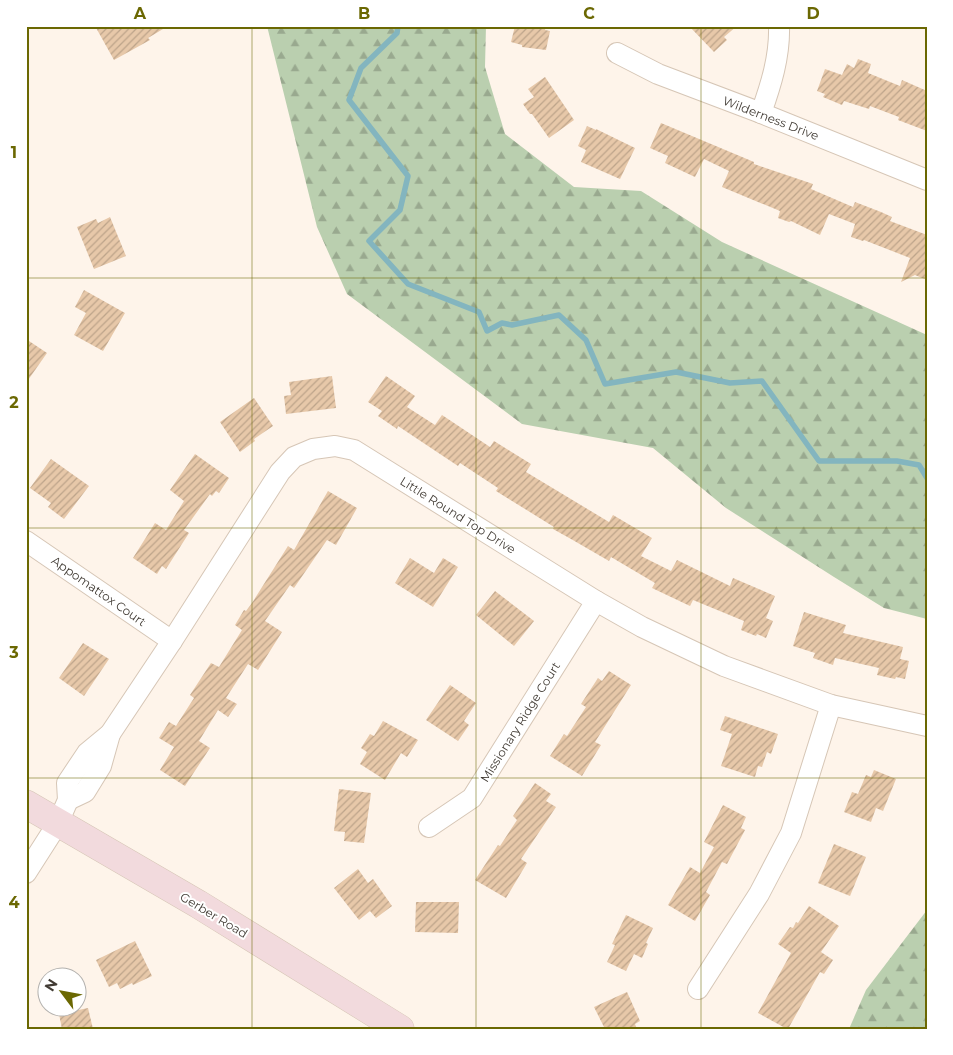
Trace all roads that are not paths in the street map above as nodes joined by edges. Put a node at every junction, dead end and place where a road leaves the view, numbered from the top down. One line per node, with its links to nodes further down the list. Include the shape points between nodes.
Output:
1 (779, 26): 3 (street, via 776,59)
2 (617, 53): 3 (street, Wilderness Drive, via 658,74)
3 (761, 113): 4 (street, Wilderness Drive)
4 (927, 180)
5 (26, 541): 7 (street, Appomattox Court)
6 (596, 601): 7 (street, Little Round Top Drive, via 354,450 335,446 313,449 294,458 280,472); 8 (street, Little Round Top Drive, via 724,666); 12 (street, Missionary Ridge Court, via 472,798)
7 (172, 641): 11 (street, Little Round Top Drive, via 110,734 87,753 67,783)
8 (831, 705): 9 (street, Little Round Top Drive); 14 (street, via 791,833 759,894)
9 (927, 726)
10 (26, 804): 11 (street, Gerber Road)
11 (63, 812): 13 (street); 15 (street, Gerber Road, via 198,904)
12 (429, 827)
13 (26, 873)
14 (698, 989)
15 (400, 1029)

